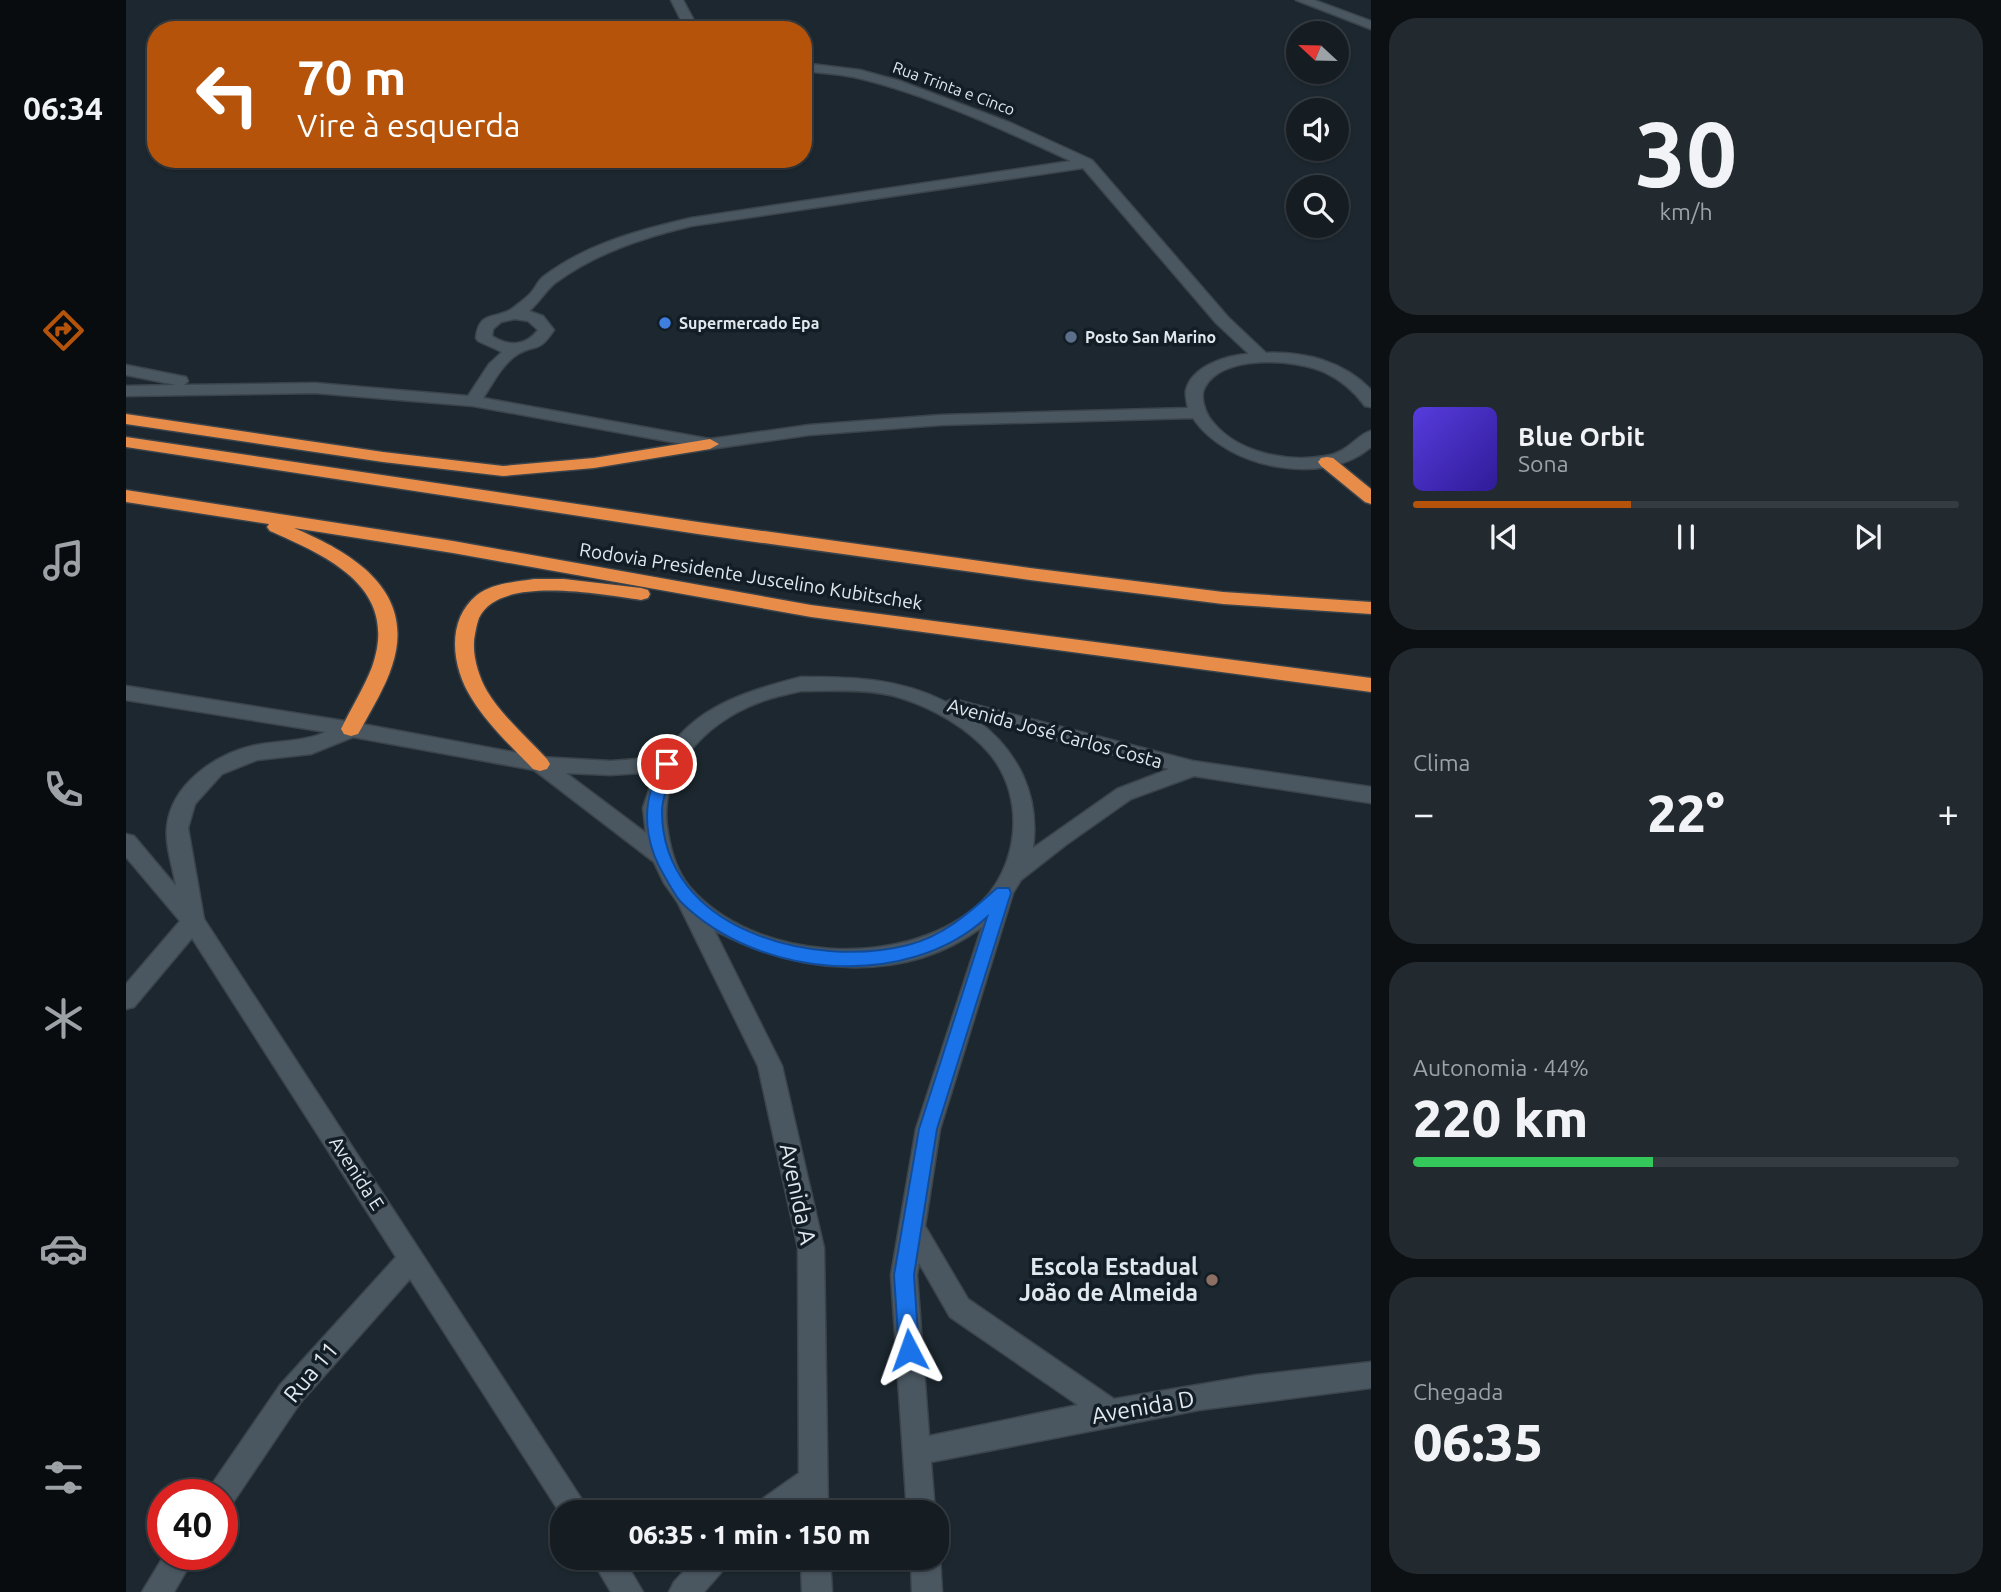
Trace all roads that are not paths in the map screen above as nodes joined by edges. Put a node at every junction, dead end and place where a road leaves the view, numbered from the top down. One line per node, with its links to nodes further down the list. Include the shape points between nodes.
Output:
1 (677, 0): 3 (street)
2 (1302, 0): 4 (street)
3 (688, 21)
4 (1371, 25)
5 (812, 68): 6 (street, Rua Trinta e Cinco, via 895,84 1029,135)
6 (1087, 163): 7 (street, via 641,234 592,253 546,282); 8 (street)
7 (523, 315): 9 (street, via 496,318 485,327 484,338); 10 (street, via 542,321 546,330 542,339)
8 (1222, 320): 11 (street); 12 (street)
9 (495, 346): 10 (street); 13 (street)
10 (514, 349): 13 (street)
11 (1260, 356): 12 (street); 18 (street, via 1319,365 1345,376)
12 (1234, 360): 19 (street, via 1199,381 1192,396)
13 (495, 367): 17 (street)
14 (126, 370): 15 (street)
15 (216, 388): 16 (street); 17 (street, via 315,388)
16 (126, 391)
17 (473, 401): 23 (street)
18 (1371, 402)
19 (1195, 413): 23 (street, via 809,429); 24 (street, via 1209,432 1231,448 1294,464)
20 (126, 419): 23 (highway, via 503,471 594,463)
21 (1371, 436): 24 (street, via 1361,450)
22 (126, 442): 28 (highway, Rodovia Presidente Juscelino Kubitschek, via 1030,574 1223,598)
23 (710, 444)
24 (1327, 462): 26 (highway)
25 (126, 496): 27 (highway, Rodovia Presidente Juscelino Kubitschek)
26 (1371, 498)
27 (245, 514): 29 (highway, Rodovia Presidente Juscelino Kubitschek); 33 (highway, via 345,561 365,576 381,600 387,625 385,656)
28 (1371, 608)
29 (811, 611): 30 (highway, Rodovia Presidente Juscelino Kubitschek); 34 (highway, via 527,584 494,592 474,609 464,626 464,657 480,695)
30 (1371, 685)
31 (126, 693): 33 (street)
32 (918, 697): 35 (street, via 861,684 801,684 746,699 700,726); 36 (street, Avenida José Carlos Costa); 40 (street, via 967,722 1004,758 1024,802 1025,848)
33 (351, 729): 34 (street); 42 (street, via 311,747 254,753 215,769 185,800 177,828)
34 (540, 764): 35 (street, via 611,768); 39 (street)
35 (667, 764): 39 (street, via 654,809)
36 (1193, 768): 37 (street, Avenida José Carlos Costa); 40 (street, Avenida José Carlos Costa, via 1124,794 1059,838)
37 (1371, 795)
38 (126, 842): 42 (street, Avenida E)
39 (661, 856): 41 (street, Avenida A)
40 (1006, 886): 41 (street, Avenida José Carlos Costa, via 964,928 911,951 850,960 786,953 730,931); 44 (street, via 928,1129)
41 (687, 898): 50 (street, Avenida A, via 770,1066 811,1248)
42 (193, 921): 43 (street); 45 (street, Avenida E)
43 (126, 1000)
44 (912, 1227): 47 (street, via 959,1308); 48 (street, via 904,1275)
45 (412, 1258): 49 (street, Rua 11, via 290,1394); 51 (street, Avenida E)
46 (1371, 1375): 47 (street, Avenida D)
47 (1109, 1411): 48 (street, Avenida D)
48 (916, 1452): 54 (street)
49 (232, 1479)
50 (813, 1480): 52 (street); 53 (street, Avenida A)
51 (568, 1500)
52 (785, 1500)
53 (814, 1500)
54 (920, 1500)
55 (171, 1570): 60 (street)
56 (614, 1570): 61 (street)
57 (704, 1570): 62 (street)
58 (816, 1570): 63 (street)
59 (926, 1570): 64 (street)
60 (157, 1592)
61 (628, 1592)
62 (684, 1592)
63 (817, 1592)
64 (927, 1592)

